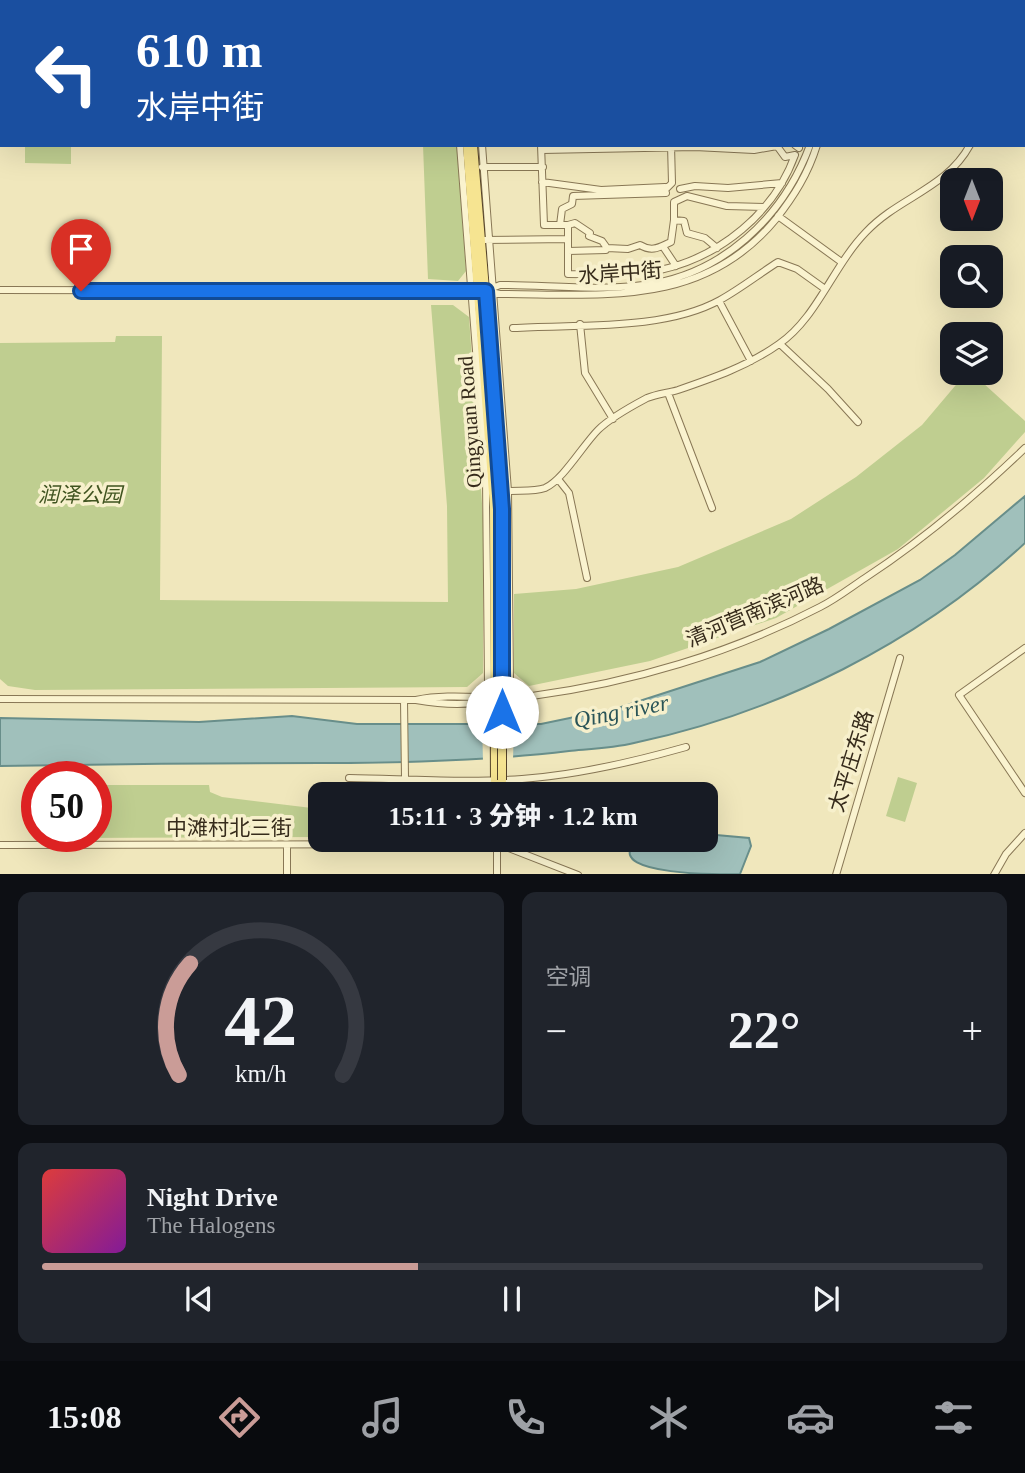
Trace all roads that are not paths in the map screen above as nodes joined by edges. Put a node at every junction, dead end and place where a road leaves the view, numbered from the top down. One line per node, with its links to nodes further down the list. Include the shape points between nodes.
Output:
1 (460, 147): 37 (street)
2 (467, 147): 37 (main road, Qingyuan Road)
3 (474, 147): 16 (main road, Qingyuan Road)
4 (482, 147): 16 (street)
5 (606, 147): 13 (street)
6 (671, 147): 20 (street)
7 (725, 147): 8 (street)
8 (771, 147)
9 (778, 147): 14 (street, via 785,157)
10 (809, 147): 15 (street, 水岸中街)
11 (816, 147): 24 (street, 水岸中街, via 802,184)
12 (969, 147): 33 (street, via 944,178 889,211)
13 (541, 148): 17 (street)
14 (797, 148): 15 (street); 19 (street)
15 (805, 157): 37 (street, 水岸中街, via 786,196 755,232 731,252 686,275 620,287 500,285)
16 (480, 167): 17 (street); 28 (main road, Qingyuan Road)
17 (543, 167): 18 (street)
18 (542, 182): 20 (street, via 601,190); 26 (street, via 544,225)
19 (782, 183): 21 (street); 23 (street)
20 (668, 188): 21 (street); 22 (street); 26 (street, via 573,196 572,204 562,209)
21 (680, 189): 22 (street)
22 (676, 200): 23 (street); 25 (street)
23 (764, 207): 31 (street)
24 (778, 216): 33 (street); 37 (street, 水岸中街, via 762,236 732,259 706,275 671,287 630,294)
25 (674, 220): 29 (street, via 671,242); 31 (street, via 684,221 687,233)
26 (564, 225): 27 (street); 30 (street, via 581,225)
27 (568, 239): 28 (street); 32 (street)
28 (486, 240): 37 (main road, Qingyuan Road)
29 (664, 247): 30 (street); 34 (street)
30 (607, 248): 32 (street)
31 (718, 248): 34 (street)
32 (568, 251): 34 (street, via 568,274 626,275)
33 (840, 261): 35 (street)
34 (676, 266)
35 (825, 289): 38 (street, via 778,261); 41 (street, via 798,328)
36 (0, 290): 37 (street, 水岸中街)
37 (484, 291): 48 (street); 53 (main road, Qingyuan Road)
38 (719, 301): 39 (street, via 641,321); 42 (street)
39 (580, 324): 40 (street); 44 (street, via 585,373)
40 (513, 328)
41 (780, 344): 42 (street); 45 (street)
42 (751, 361): 43 (street)
43 (668, 394): 44 (street, via 650,397); 49 (street)
44 (613, 419): 47 (street, via 600,427)
45 (858, 422)
46 (1025, 448): 53 (street, 清河营南滨河路, via 973,498 905,552 821,607 677,664 597,685)
47 (558, 479): 48 (street, via 546,488); 50 (street, via 569,493)
48 (508, 491): 53 (street, via 510,679)
49 (712, 508)
50 (587, 578)
51 (1025, 649): 60 (street, via 959,695)
52 (900, 658): 70 (street, 太平庄东路)
53 (498, 697): 55 (street); 59 (main road, Qingyuan Road, bridge)
54 (0, 699): 55 (street)
55 (404, 700): 58 (street)
56 (685, 747): 59 (street, via 558,775)
57 (349, 778): 58 (street)
58 (405, 778): 59 (street)
59 (497, 780)
60 (1025, 793)
61 (1025, 833): 71 (street)
62 (0, 845): 63 (street, 中滩村北三街)
63 (287, 845): 64 (street, 中滩村北三街); 67 (street)
64 (308, 845)
65 (498, 852): 68 (street)
66 (523, 852): 69 (street, 中滩村北三街)
67 (287, 874)
68 (498, 874)
69 (578, 874)
70 (836, 874)
71 (994, 874)

